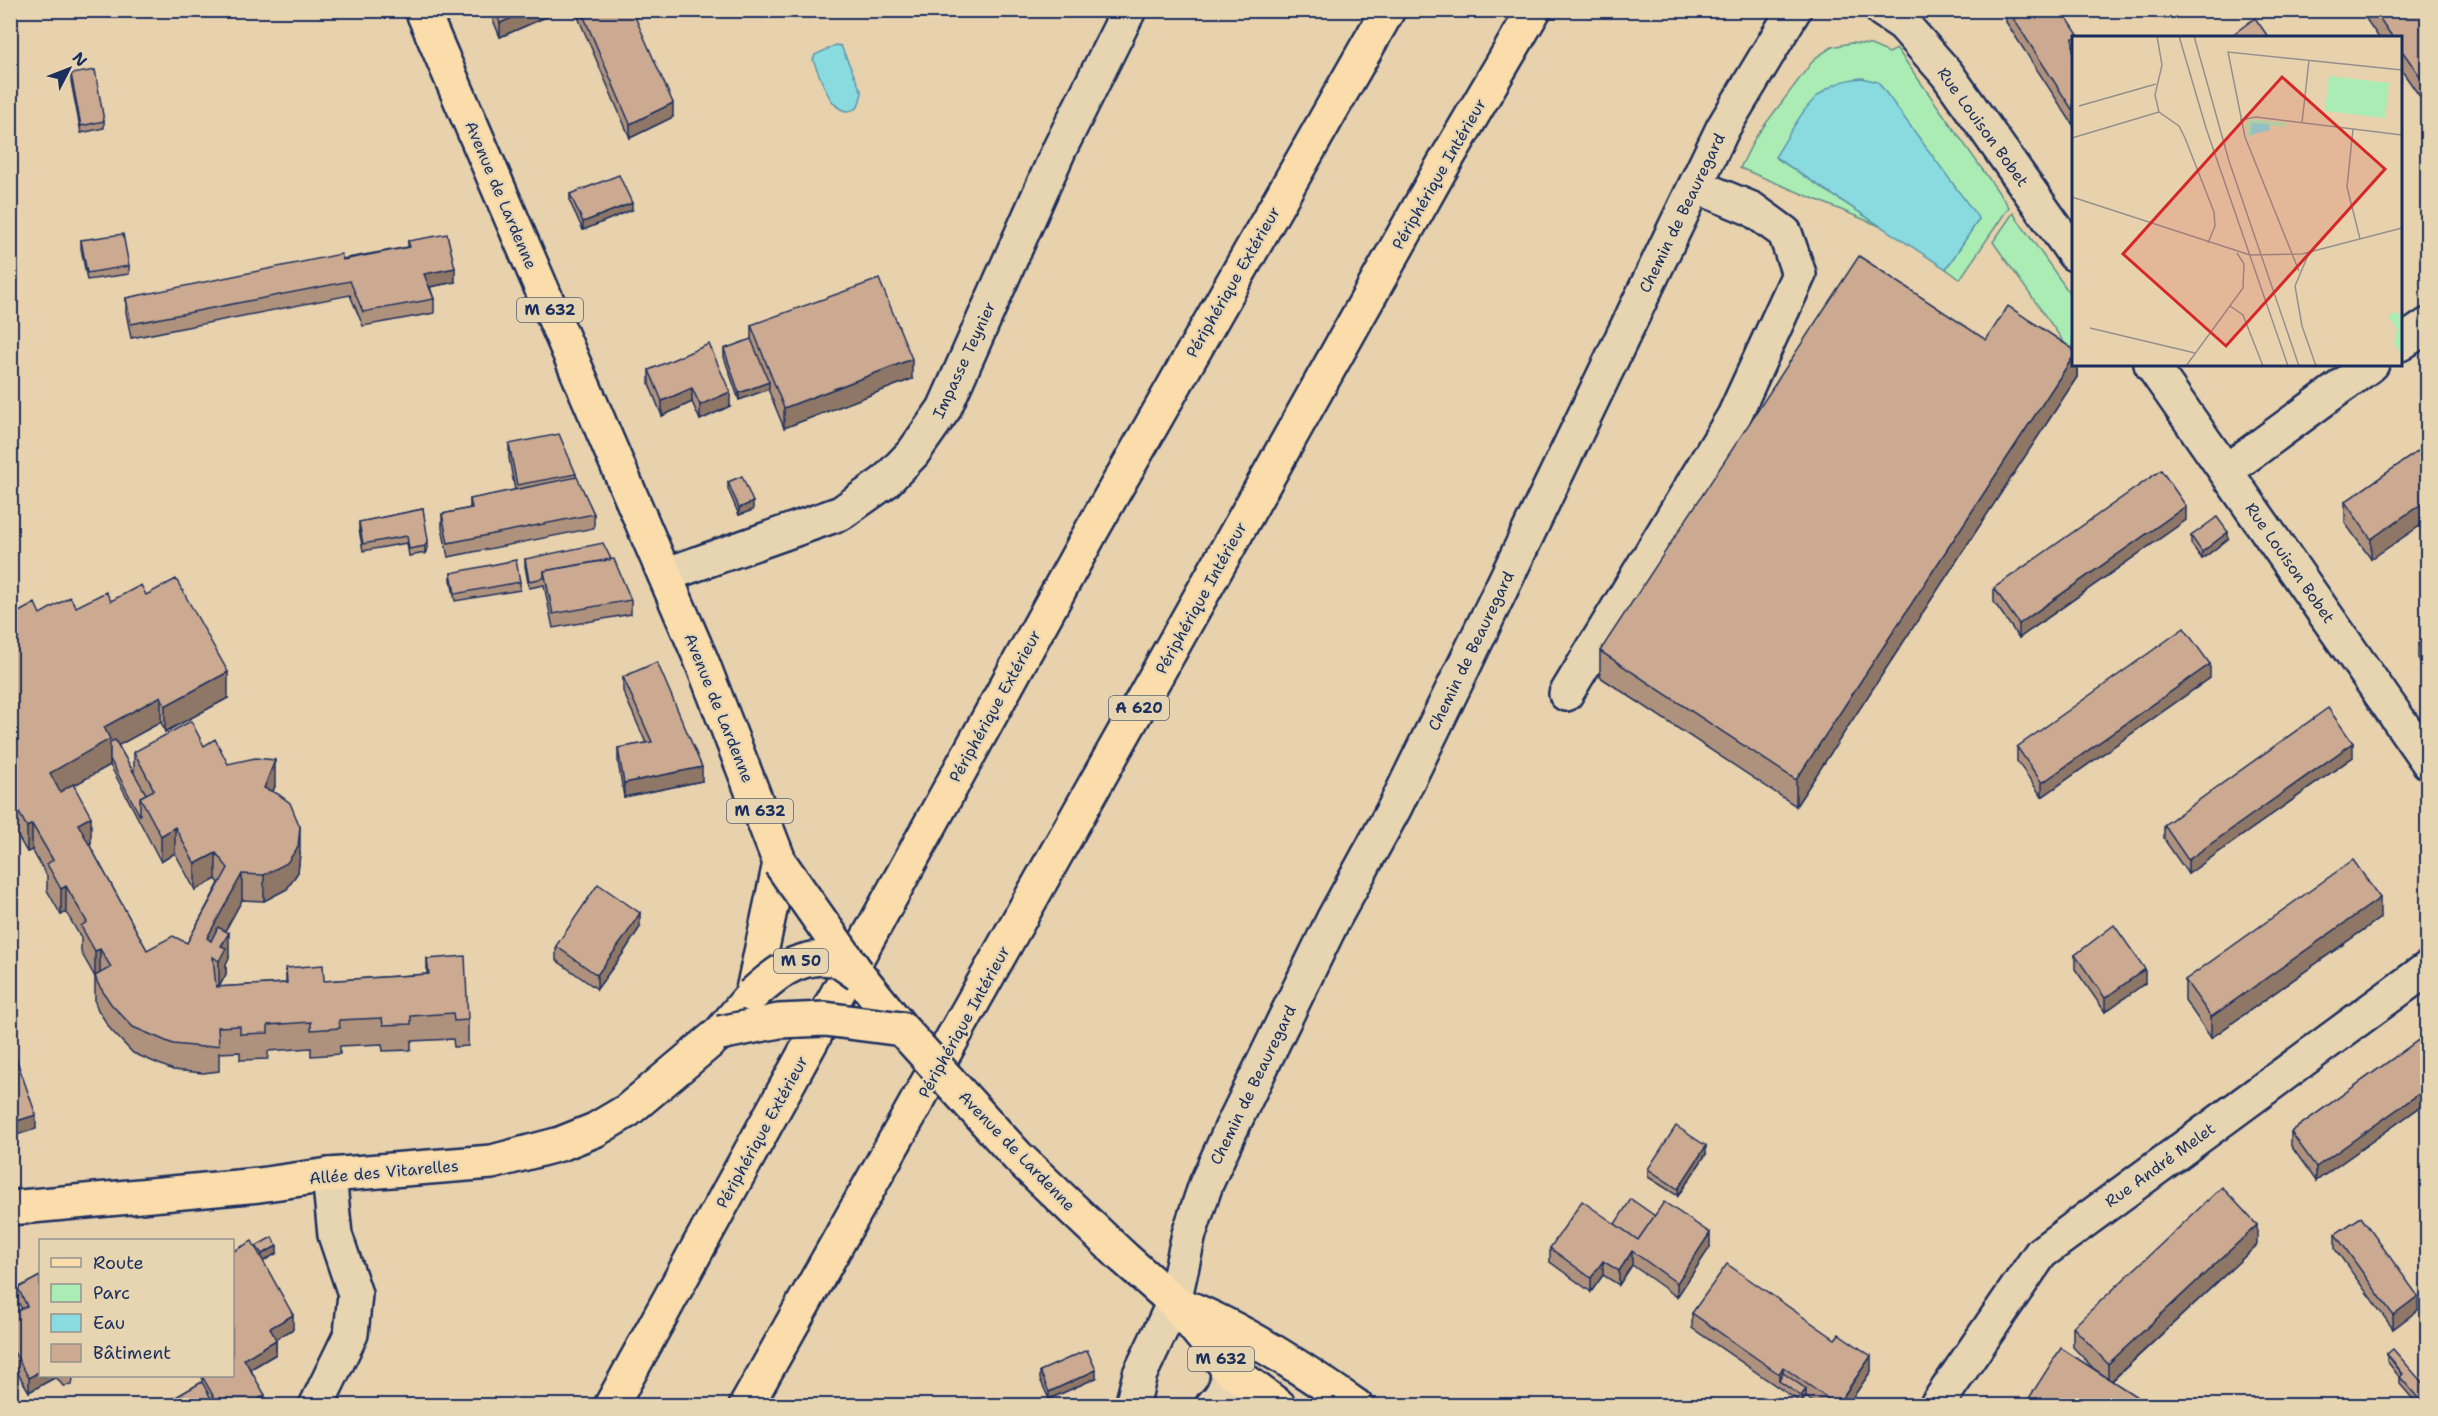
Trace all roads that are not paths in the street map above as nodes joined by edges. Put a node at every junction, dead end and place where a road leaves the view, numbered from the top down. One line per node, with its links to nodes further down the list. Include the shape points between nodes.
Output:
1 (422, 10): 14 (main road, Avenue de Lardenne / M 632)
2 (1129, 10): 14 (street, Impasse Teynier, via 1059,150 944,410 913,453 885,482 840,513)
3 (1388, 10): 29 (main road, Périphérique Extérieur, via 1086,540)
4 (1534, 10): 30 (main road, Périphérique Intérieur / A 620, via 1439,172)
5 (1794, 10): 7 (street, Chemin de Beauregard, via 1723,128)
6 (1882, 10): 8 (street, Rue Louison Bobet, via 1903,24 1947,75)
7 (1696, 186): 15 (street, via 1752,209 1785,233 1799,274 1734,416); 25 (street, Chemin de Beauregard, via 1400,797 1332,920 1231,1129 1189,1234)
8 (2072, 253)
9 (2427, 325): 10 (street)
10 (2402, 343)
11 (2152, 366): 13 (street, Rue Louison Bobet)
12 (2370, 366): 13 (street)
13 (2226, 471): 16 (street, Rue Louison Bobet)
14 (665, 575): 17 (main road, Avenue de Lardenne / M 632)
15 (1566, 694)
16 (2427, 762)
17 (780, 863): 19 (main road, Avenue de Lardenne, bridge); 20 (main road, Allée des Vitarelles / M 50)
18 (2427, 968): 35 (street, Rue André Melet, via 2042,1253)
19 (857, 973): 20 (main road, M 50, bridge, via 834,959 804,960 779,970); 21 (main road, Avenue de Lardenne)
20 (752, 995): 22 (main road, Allée des Vitarelles / M 50)
21 (902, 1029): 22 (main road, Allée des Vitarelles / M 50, bridge, via 825,1019 779,1021); 25 (main road, Avenue de Lardenne, bridge, via 1018,1157)
22 (720, 1034): 23 (main road, Allée des Vitarelles / M 50, via 619,1116 560,1144 492,1162)
23 (329, 1175): 24 (main road, Allée des Vitarelles / M 50); 28 (street, via 335,1235 355,1294 351,1334)
24 (10, 1208)
25 (1174, 1302): 26 (main road, Avenue de Lardenne); 27 (main road, Avenue de Lardenne / M 632); 31 (street, Chemin de Beauregard, via 1140,1374)
26 (1210, 1316): 27 (street); 34 (main road, Avenue de Lardenne)
27 (1228, 1368): 32 (street, via 1224,1394); 33 (main road, Avenue de Lardenne / M 632)
28 (316, 1406)
29 (611, 1406)
30 (747, 1406)
31 (1132, 1406)
32 (1212, 1406)
33 (1279, 1406)
34 (1356, 1406)
35 (1936, 1406)

